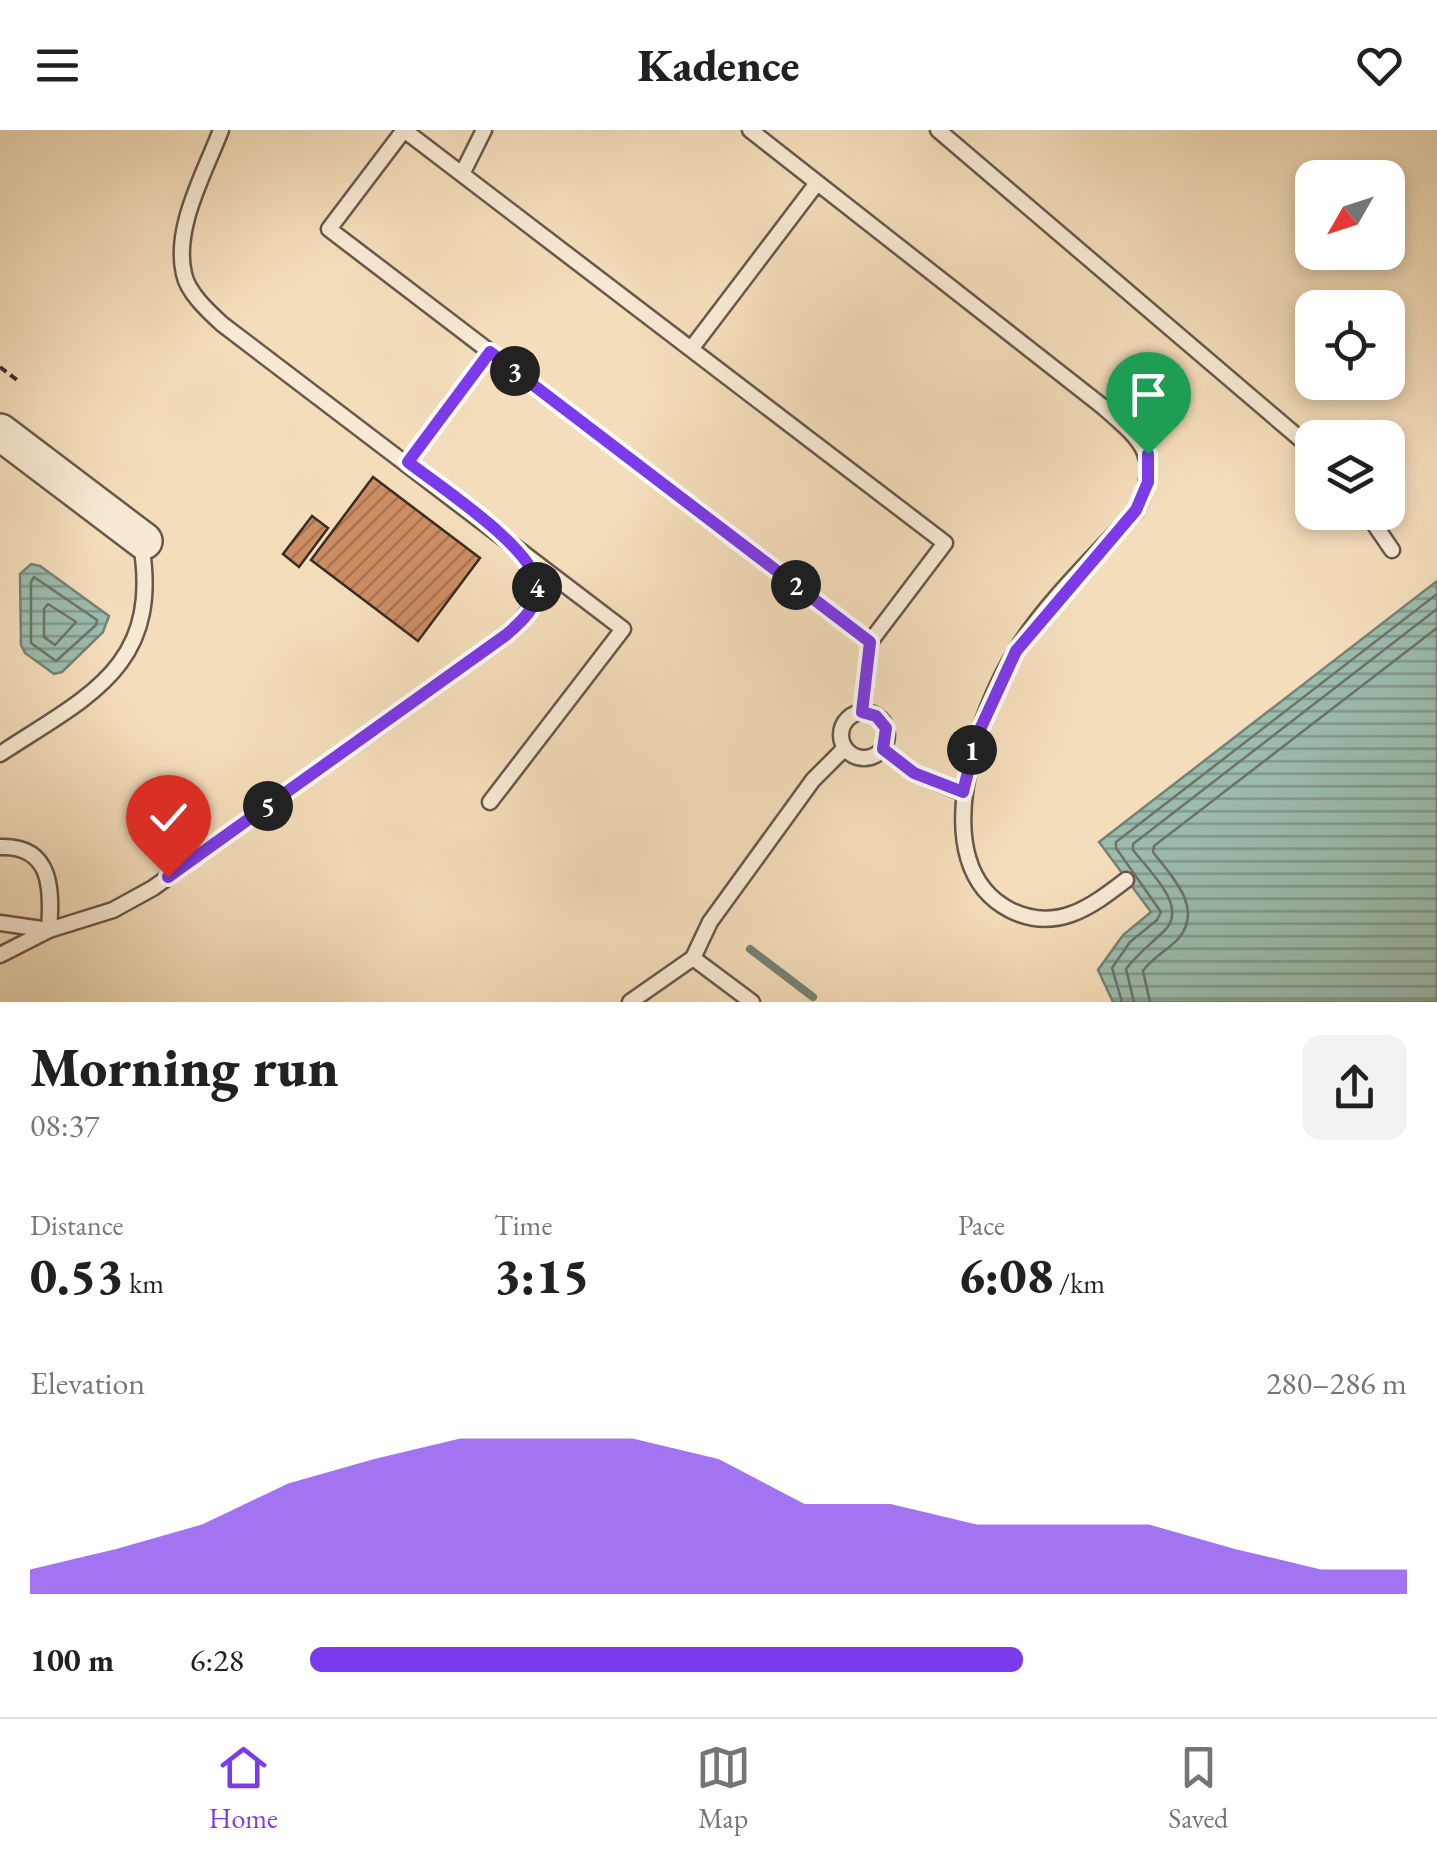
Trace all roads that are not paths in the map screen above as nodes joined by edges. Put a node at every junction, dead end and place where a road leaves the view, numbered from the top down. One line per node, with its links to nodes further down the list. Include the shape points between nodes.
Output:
1 (221, 130): 11 (lane, via 185,232 186,281 222,324)
2 (484, 130): 5 (lane)
3 (750, 130): 6 (lane)
4 (938, 130): 10 (lane)
5 (462, 174): 7 (lane); 8 (lane, via 404,130 329,229)
6 (817, 182): 7 (lane); 21 (lane, via 1102,406 1148,454 1148,482 1136,510 1016,651 977,736)
7 (692, 350): 16 (lane, via 945,543)
8 (490, 352): 11 (lane); 16 (lane)
9 (0, 432): 13 (street)
10 (1295, 434)
11 (408, 462): 14 (lane)
12 (1378, 530): 15 (lane)
13 (142, 540): 20 (lane, via 146,598 126,654 89,696)
14 (514, 545): 22 (lane, via 623,629); 26 (lane, via 537,584 534,603 516,627 153,888 101,915)
15 (1392, 550)
16 (870, 642): 17 (lane)
17 (862, 712): 18 (lane, via 844,725); 19 (lane, via 886,728)
18 (845, 748): 19 (lane, via 864,758); 28 (lane, via 812,780 710,922)
19 (883, 749): 21 (lane, via 914,773)
20 (0, 754)
21 (963, 792): 24 (lane, via 975,875 1015,913 1040,919 1079,914)
22 (490, 802)
23 (0, 847): 26 (lane, via 28,852 47,874)
24 (1126, 880)
25 (0, 922): 26 (lane)
26 (50, 930): 27 (lane)
27 (0, 955)
28 (693, 958): 29 (lane); 30 (lane)
29 (630, 1002)
30 (752, 1002)

